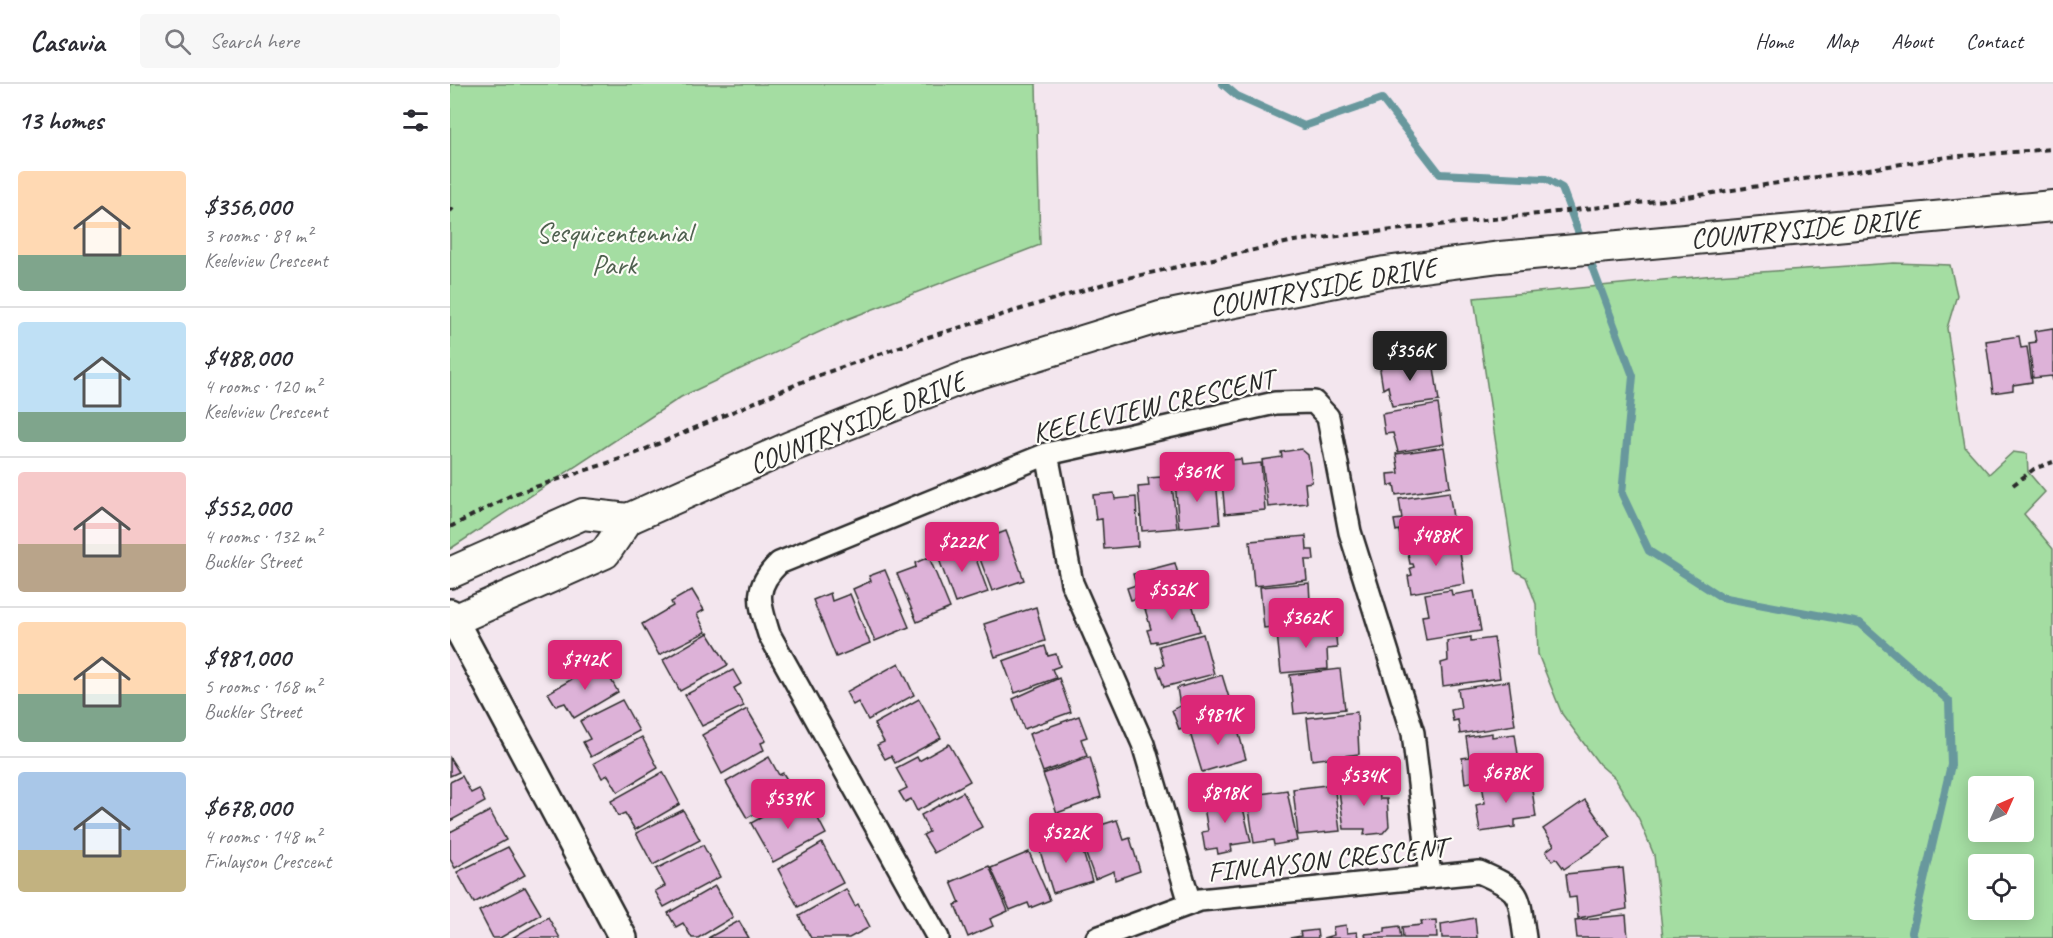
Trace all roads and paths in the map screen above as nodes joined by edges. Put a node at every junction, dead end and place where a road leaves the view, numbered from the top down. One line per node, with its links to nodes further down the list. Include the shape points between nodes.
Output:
1 (2053, 149): 7 (path, via 1947,157 1643,203 1294,241 1114,281 925,338 811,378 632,455 514,494)
2 (2053, 206): 6 (main road, COUNTRYSIDE DRIVE, via 1500,257 1356,278 1150,320 963,378 790,447)
3 (1047, 454): 10 (street, KEELEVIEW CRESCENT, via 1275,403 1314,402 1328,417 1350,532 1413,733); 11 (street, via 1072,584 1143,744); 13 (street, KEELEVIEW CRESCENT, via 779,563 765,576 759,597 769,634)
4 (2053, 462): 5 (path, via 2034,469)
5 (2013, 485)
6 (628, 519): 8 (main road, via 583,514); 9 (main road, via 604,553)
7 (450, 526)
8 (450, 573)
9 (451, 619): 12 (street)
10 (1430, 876): 11 (street, FINLAYSON CRESCENT); 15 (street, FINLAYSON CRESCENT, via 1479,872 1510,886 1519,901)
11 (1190, 903): 14 (street, FINLAYSON CRESCENT)
12 (623, 938)
13 (938, 938)
14 (1097, 938)
15 (1525, 938)

